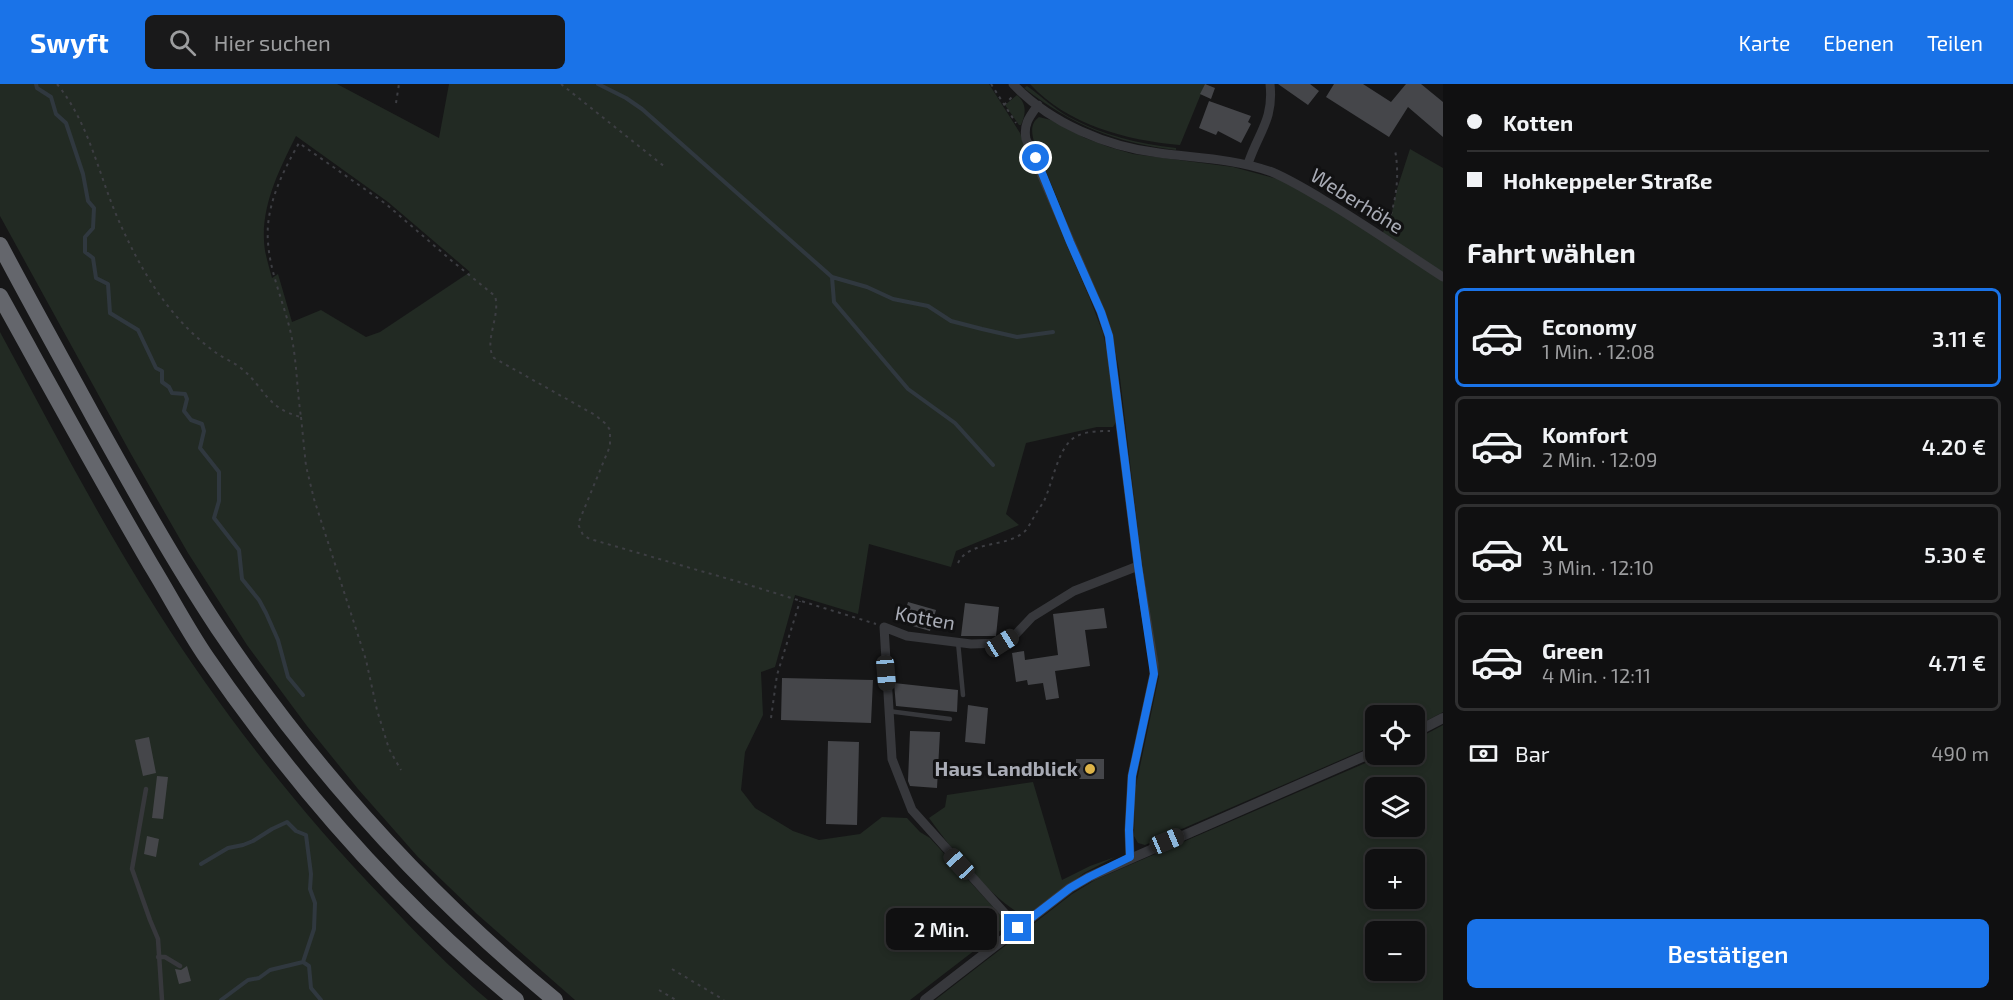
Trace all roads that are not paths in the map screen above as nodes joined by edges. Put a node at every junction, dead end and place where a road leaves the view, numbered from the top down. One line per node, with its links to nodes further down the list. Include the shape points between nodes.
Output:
1 (1013, 84): 3 (street, Weberhöhe)
2 (1270, 84): 4 (street, via 1268,120)
3 (1038, 105): 4 (street, Weberhöhe, via 1063,122 1111,143); 8 (street, via 1024,131 1109,336)
4 (1248, 164): 6 (street, Weberhöhe, via 1296,184)
5 (0, 245): 23 (highway, via 160,534 249,673 370,824 480,935)
6 (1443, 277)
7 (0, 296): 22 (highway, via 206,657 252,720 398,892)
8 (1138, 566): 9 (street, Kotten, via 1074,591 1032,617 1002,643); 17 (street, via 1154,674 1132,776)
9 (958, 642): 10 (lane); 11 (street, Kotten, via 908,636 884,627)
10 (963, 695)
11 (888, 711): 13 (lane); 18 (street, Kotten, via 892,759 912,810)
12 (1443, 718): 14 (street)
13 (950, 719)
14 (1425, 727)
15 (1365, 756): 17 (street)
16 (146, 789): 19 (lane, via 132,869 158,939)
17 (1130, 857): 18 (street, via 1079,882)
18 (1018, 928): 24 (street)
19 (158, 957): 20 (lane); 21 (lane)
20 (180, 966)
21 (162, 1000)
22 (516, 1000)
23 (555, 1000)
24 (925, 1000)

